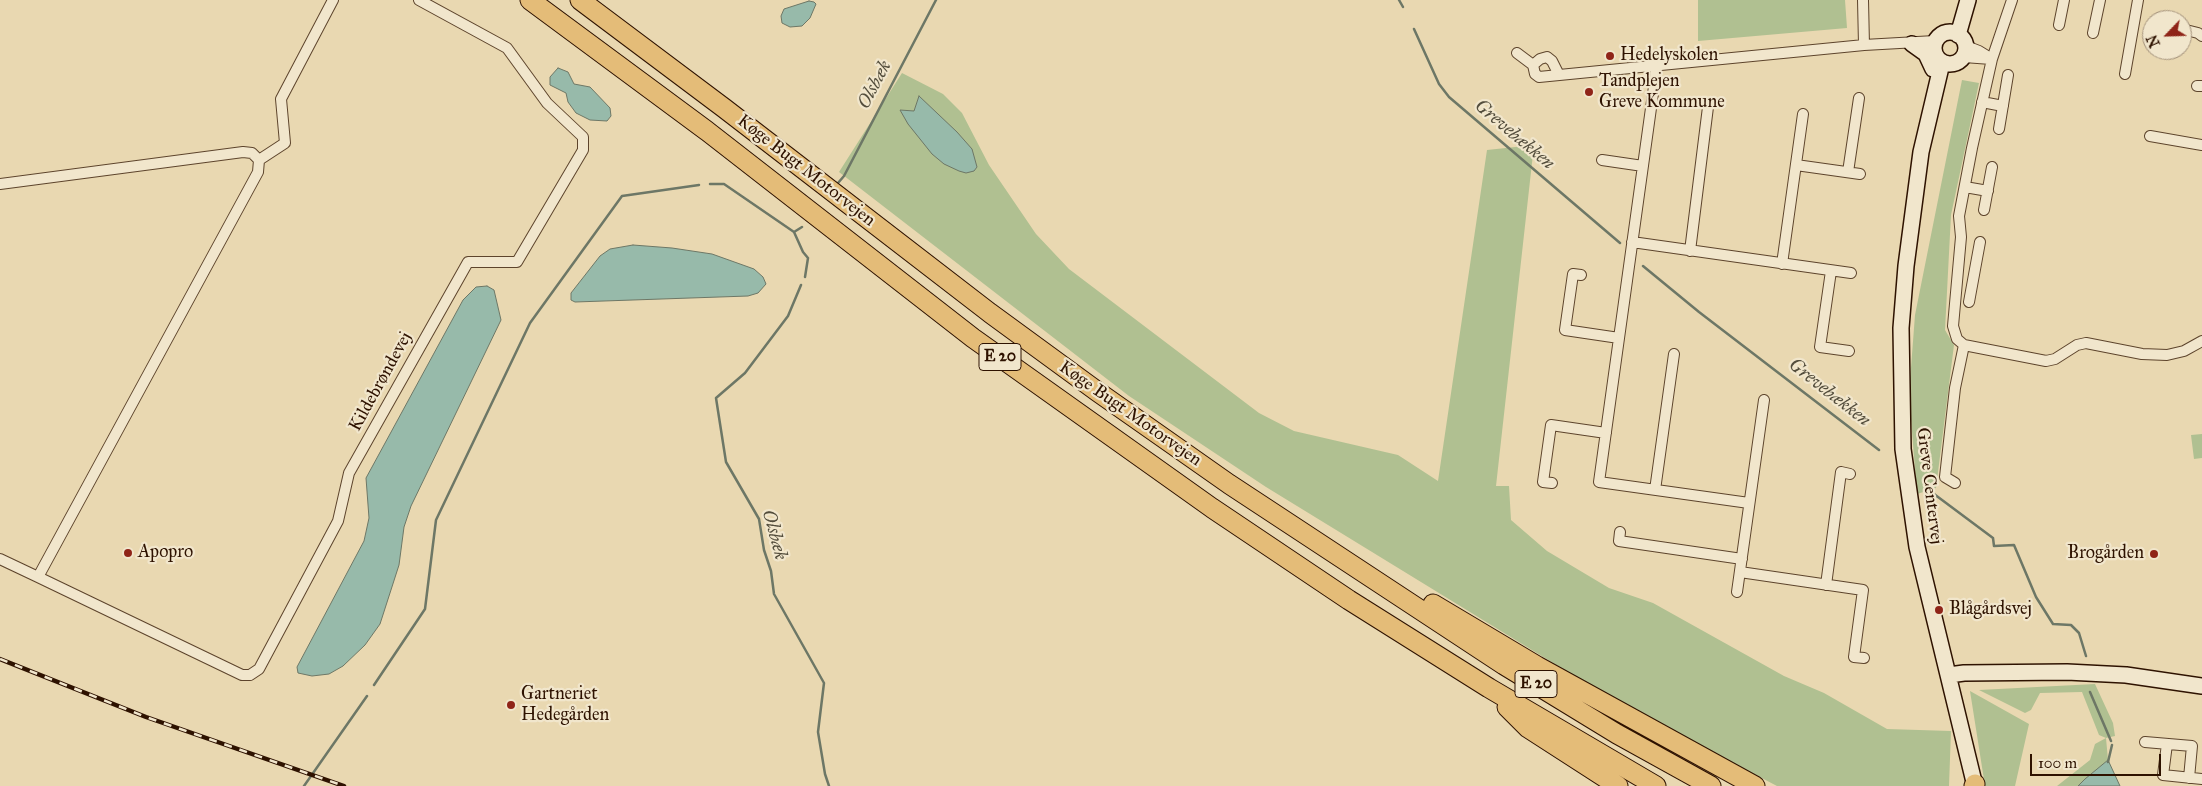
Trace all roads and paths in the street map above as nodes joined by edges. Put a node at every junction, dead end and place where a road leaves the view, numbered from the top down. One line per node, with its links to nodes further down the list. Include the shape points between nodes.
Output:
1 (333, 0): 35 (street, via 281,99 285,143)
2 (419, 0): 74 (street, Kildebrøndevej, via 507,48 547,103 583,137 583,150 517,262 468,262 349,473 338,521 259,669 250,675 242,675)
3 (530, 0): 80 (highway, Køge Bugt Motorvejen / E 20, via 708,131 973,338 1078,415 1341,594)
4 (580, 0): 73 (highway, Køge Bugt Motorvejen / E 20, via 990,313 1229,484)
5 (1863, 0): 16 (street)
6 (1960, 0): 14 (street)
7 (1968, 0): 14 (street)
8 (2012, 0): 19 (street)
9 (2064, 0): 12 (street)
10 (2100, 0): 13 (street)
11 (2138, 0): 23 (street)
12 (2059, 25)
13 (2093, 33)
14 (1959, 42): 17 (street, via 1943,34); 19 (street); 20 (street, via 1958,62)
15 (1912, 44): 16 (street); 17 (street); 26 (street, via 1930,60)
16 (1864, 45): 22 (street)
17 (1934, 45): 20 (street, via 1936,57)
18 (1517, 53): 21 (street)
19 (1992, 59): 28 (street)
20 (1946, 64): 26 (street, Greve Centervej); 43 (street, Greve Centervej, via 1929,154)
21 (1533, 65): 24 (street, via 1539,77); 24 (street, via 1547,57)
22 (1657, 65): 24 (street); 38 (street)
23 (2125, 74)
24 (1559, 75)
25 (2008, 75): 29 (street)
26 (1934, 93): 43 (street, Greve Centervej)
27 (1859, 98): 40 (street)
28 (1982, 102): 29 (street); 44 (street)
29 (2003, 106): 32 (street)
30 (1708, 107): 49 (street)
31 (1804, 114): 37 (street)
32 (1999, 129)
33 (2150, 136): 34 (street)
34 (2202, 146)
35 (259, 160): 42 (street, via 252,153 243,152); 74 (street, via 258,172)
36 (1602, 160): 38 (street)
37 (1796, 165): 40 (street); 50 (street)
38 (1643, 166): 47 (street)
39 (1992, 167): 45 (street)
40 (1848, 172): 41 (street)
41 (1860, 174)
42 (0, 184)
43 (1917, 185): 78 (street, Greve Centervej, via 1901,328 1903,449 1917,547)
44 (1964, 187): 45 (street); 54 (street, via 1959,216 1961,237)
45 (1988, 191): 46 (street)
46 (1984, 210)
47 (1632, 242): 49 (street); 57 (street)
48 (1980, 242): 55 (street)
49 (1690, 251): 50 (street)
50 (1782, 264): 51 (street)
51 (1831, 271): 52 (street); 60 (street, via 1820,347)
52 (1850, 273)
53 (1581, 275): 57 (street, via 1573,274 1565,330)
54 (1957, 276): 55 (street); 59 (street, via 1953,326 1957,339)
55 (1973, 279): 56 (street)
56 (1969, 302)
57 (1619, 338): 63 (street)
58 (2202, 341): 59 (street, via 2184,351 2167,355 2142,354 2086,343 2046,361)
59 (1964, 345): 65 (street, via 1955,388 1945,477)
60 (1849, 351)
61 (1674, 354): 67 (street)
62 (1764, 400): 68 (street)
63 (1606, 433): 66 (street, via 1551,425 1543,482); 67 (street, via 1599,482)
64 (1850, 474): 75 (street, via 1841,472)
65 (1955, 482)
66 (1552, 483)
67 (1655, 490): 68 (street)
68 (1749, 503): 71 (street)
69 (1620, 532): 71 (street, via 1619,542)
70 (0, 559): 74 (street, Kildebrøndevej)
71 (1742, 559): 72 (street)
72 (1740, 572): 75 (street); 76 (street)
73 (1366, 575): 88 (highway, Køge Bugt Motorvejen / E 20, via 1504,665 1617,734); 89 (highway, via 1418,595 1538,666)
74 (38, 577)
75 (1826, 585): 77 (street, via 1863,590 1854,657)
76 (1737, 592)
77 (1864, 658)
78 (1949, 675): 79 (street, via 2067,672 2126,675); 85 (street, Greve Centervej)
79 (2202, 686)
80 (1488, 688): 86 (highway, via 1528,728); 87 (highway, Køge Bugt Motorvejen / E 20)
81 (2145, 742): 82 (street)
82 (2167, 744): 83 (street, via 2192,746); 83 (street, via 2163,775)
83 (2189, 778): 84 (street)
84 (2202, 779)
85 (1974, 785)
86 (1618, 786)
87 (1656, 786)
88 (1711, 786)
89 (1755, 786)

